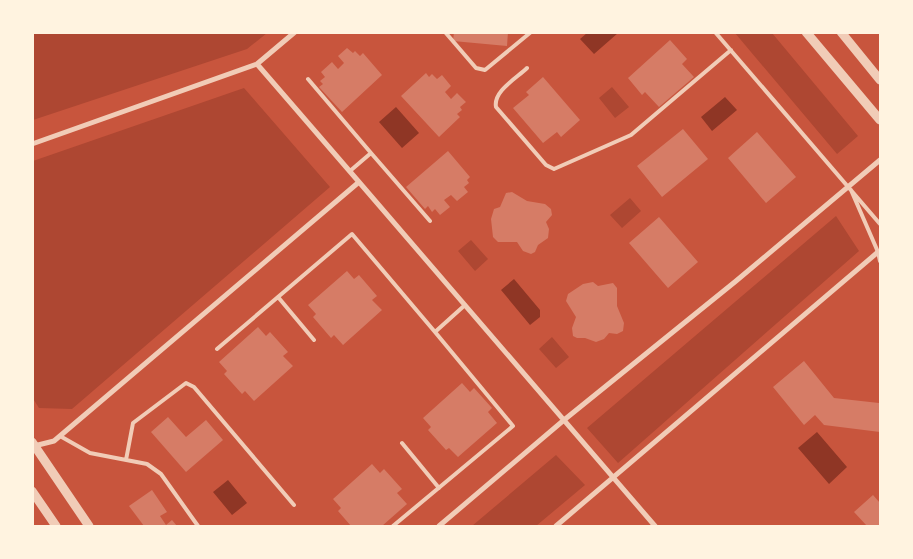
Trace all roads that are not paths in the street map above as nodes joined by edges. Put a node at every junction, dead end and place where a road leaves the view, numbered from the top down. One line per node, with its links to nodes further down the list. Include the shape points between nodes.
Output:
1 (295, 32): 8 (street)
2 (445, 32): 3 (lane, via 476,68 485,70)
3 (531, 32)
4 (715, 32): 7 (lane)
5 (806, 32): 12 (street)
6 (841, 32): 11 (street)
7 (731, 50): 9 (lane, via 631,135 554,169 546,165 496,106 498,94); 18 (lane)
8 (257, 64): 13 (street); 16 (street)
9 (527, 68)
10 (308, 79): 14 (lane)
11 (880, 80)
12 (880, 120)
13 (32, 144)
14 (371, 153): 16 (lane); 19 (lane)
15 (880, 160): 18 (street)
16 (350, 171): 17 (street)
17 (359, 182): 24 (street); 29 (street)
18 (849, 186): 20 (lane); 21 (lane); 28 (street)
19 (430, 221)
20 (880, 224)
21 (878, 252): 22 (lane); 33 (street)
22 (880, 261)
23 (278, 297): 25 (lane, via 352,234); 26 (lane); 27 (lane)
24 (465, 305): 25 (lane); 28 (street)
25 (435, 332): 34 (lane, via 514,426)
26 (314, 340)
27 (217, 350)
28 (564, 420): 33 (street); 41 (street)
29 (60, 436): 31 (street, via 54,441); 32 (lane, via 90,453)
30 (402, 443): 34 (lane)
31 (33, 444): 38 (street)
32 (126, 460): 36 (lane, via 133,423 186,383 194,387); 39 (lane, via 147,464 161,474)
33 (614, 478): 42 (street); 43 (street)
34 (439, 488): 40 (lane)
35 (32, 491): 37 (street)
36 (294, 505)
37 (56, 526)
38 (89, 526)
39 (198, 526)
40 (393, 526)
41 (439, 526)
42 (556, 526)
43 (655, 526)

